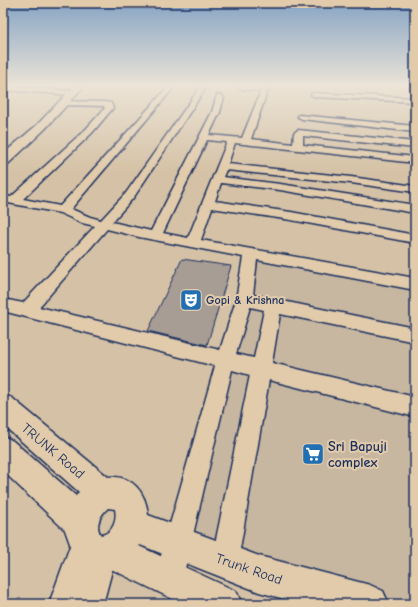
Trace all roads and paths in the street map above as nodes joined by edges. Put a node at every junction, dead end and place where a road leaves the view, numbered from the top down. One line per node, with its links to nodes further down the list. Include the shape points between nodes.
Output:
1 (44, 114): 15 (main road)
2 (52, 114): 17 (main road)
3 (103, 114): 21 (street, via 89,131)
4 (148, 114): 24 (street)
5 (185, 114): 25 (street, via 130,195)
6 (215, 114): 10 (street)
7 (257, 114): 12 (street)
8 (302, 117): 9 (street)
9 (415, 129)
10 (204, 137): 11 (street); 26 (street)
11 (232, 140): 12 (street); 18 (street)
12 (245, 142): 14 (street)
13 (415, 145): 14 (street, via 298,133)
14 (298, 148): 16 (street)
15 (3, 149)
16 (415, 160)
17 (3, 161)
18 (222, 166): 19 (street); 20 (street)
19 (216, 179): 22 (street); 23 (street)
20 (415, 189)
21 (8, 200): 24 (street)
22 (208, 204): 27 (street); 28 (street)
23 (415, 209)
24 (64, 210): 25 (street)
25 (103, 224): 26 (street); 34 (street)
26 (155, 236): 28 (street)
27 (415, 238)
28 (193, 243): 29 (street)
29 (251, 253): 30 (street); 31 (street)
30 (415, 284)
31 (244, 300): 33 (street); 36 (street)
32 (3, 305): 34 (street)
33 (273, 306): 35 (street); 37 (street)
34 (26, 311): 36 (street)
35 (415, 335)
36 (226, 359): 37 (street); 43 (street)
37 (261, 368): 39 (street); 44 (street)
38 (3, 407): 41 (main road, TRUNK Road)
39 (415, 407)
40 (3, 451): 42 (main road)
41 (104, 493): 42 (main road, via 93,500 86,510); 42 (main road, via 116,492 126,497 132,509)
42 (102, 538): 43 (main road, Trunk Road); 45 (main road); 46 (street); 47 (street)
43 (178, 543): 45 (street); 49 (main road, Trunk Road, via 258,574)
44 (227, 549)
45 (169, 577): 48 (main road)
46 (63, 604)
47 (88, 604)
48 (223, 604)
49 (370, 604)

